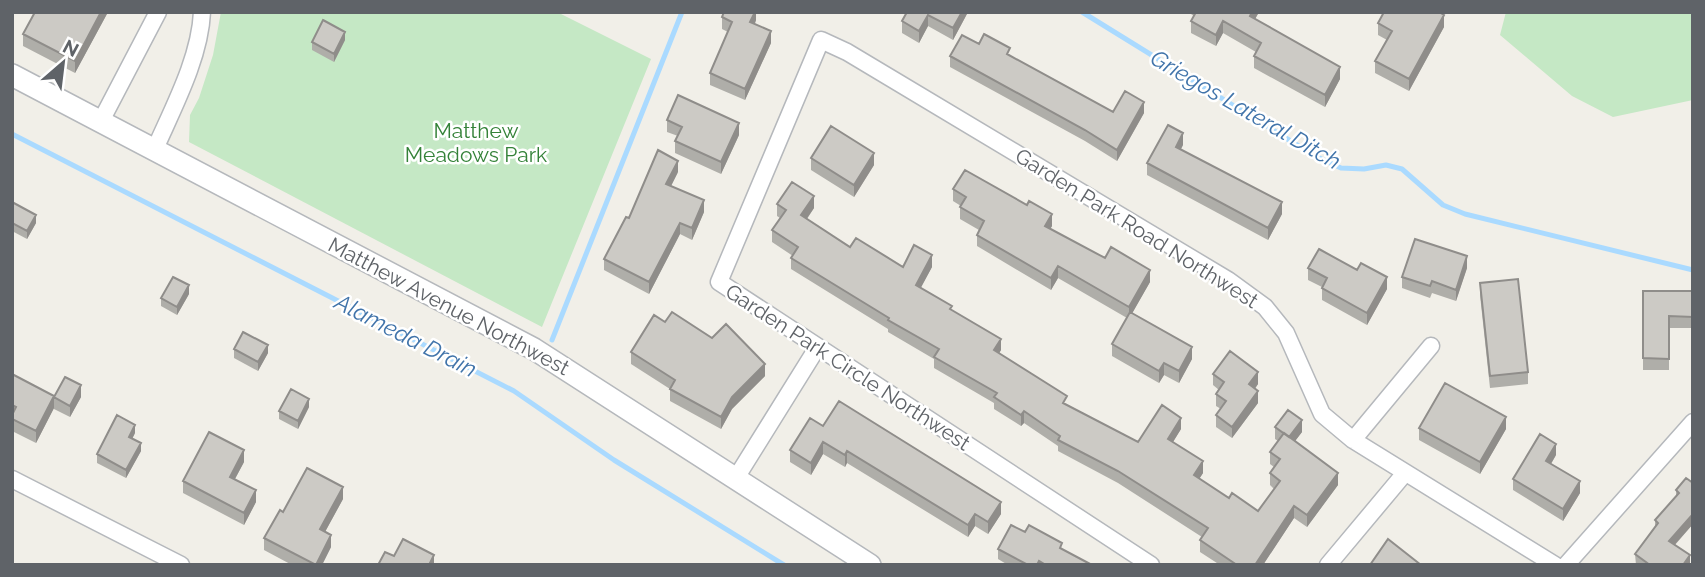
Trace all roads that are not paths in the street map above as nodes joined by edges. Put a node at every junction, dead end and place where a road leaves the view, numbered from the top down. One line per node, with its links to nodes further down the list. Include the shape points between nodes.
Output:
1 (158, 12): 5 (street)
2 (202, 12): 6 (street, via 201,32)
3 (847, 52): 8 (street, Garden Park Circle Northwest, via 821,40 719,282); 10 (street, Garden Park Road Northwest, via 1228,280 1265,307 1286,333 1322,414)
4 (12, 75): 5 (street, Matthew Avenue Northwest)
5 (101, 121): 6 (street, Matthew Avenue Northwest)
6 (155, 149): 12 (street, Matthew Avenue Northwest, via 534,349)
7 (1431, 346): 10 (street)
8 (817, 348): 12 (street); 16 (street, Garden Park Circle Northwest)
9 (1693, 422): 19 (street)
10 (1353, 440): 11 (street, Garden Park Road Northwest)
11 (1405, 473): 17 (street); 18 (street, Garden Park Road Northwest)
12 (736, 478): 15 (street, Matthew Avenue Northwest)
13 (12, 479): 14 (street)
14 (181, 565)
15 (870, 565)
16 (1151, 565)
17 (1328, 565)
18 (1555, 565)
19 (1566, 565)

